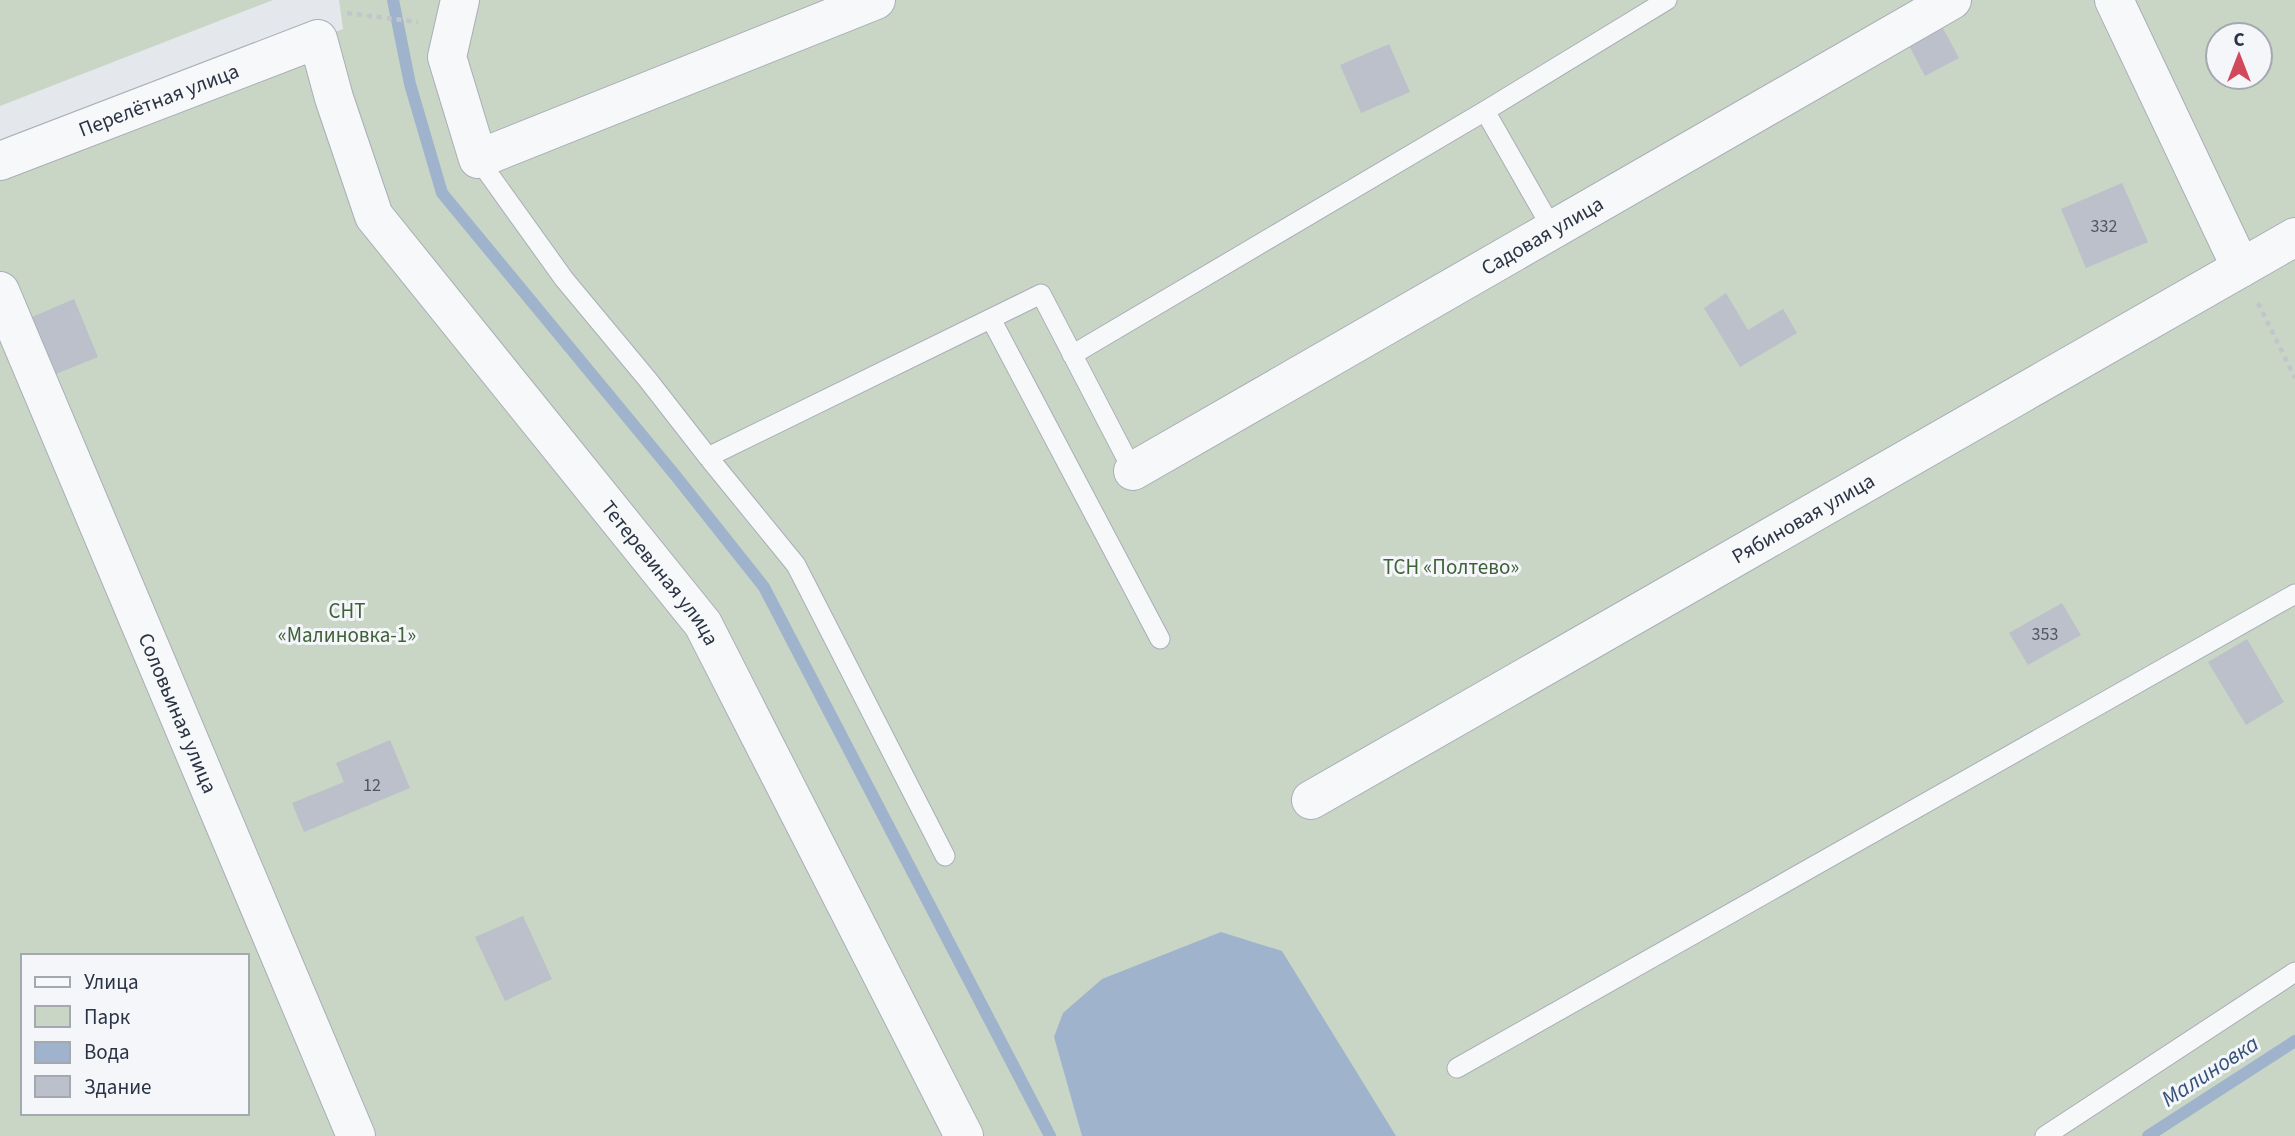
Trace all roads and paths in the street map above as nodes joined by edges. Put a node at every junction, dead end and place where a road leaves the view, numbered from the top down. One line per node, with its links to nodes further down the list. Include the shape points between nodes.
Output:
1 (460, 0): 9 (street, via 447,57)
2 (876, 0): 9 (street)
3 (1667, 0): 8 (lane)
4 (1952, 0): 11 (street, Садовая улица)
5 (2114, 0): 13 (street)
6 (410, 21): 7 (path, via 385,18)
7 (329, 26): 10 (street, Перелётная улица); 27 (street, Тетеревиная улица, via 334,99 374,216 703,624)
8 (1485, 111): 11 (lane); 16 (lane)
9 (478, 159): 18 (lane, via 564,279)
10 (0, 161)
11 (1553, 230): 19 (street, Садовая улица)
12 (2295, 237): 13 (street, Рябиновая улица)
13 (2241, 268): 17 (path); 22 (street, Рябиновая улица)
14 (0, 291): 26 (street, Соловьиная улица)
15 (991, 319): 16 (lane, via 1041,294); 18 (lane); 21 (lane)
16 (1072, 355): 19 (lane)
17 (2295, 378)
18 (708, 457): 23 (lane, via 796,565)
19 (1133, 471)
20 (2295, 594): 25 (lane)
21 (1160, 639)
22 (1311, 800)
23 (945, 856)
24 (2295, 972): 28 (lane)
25 (1457, 1068)
26 (356, 1136)
27 (964, 1136)
28 (2045, 1136)

